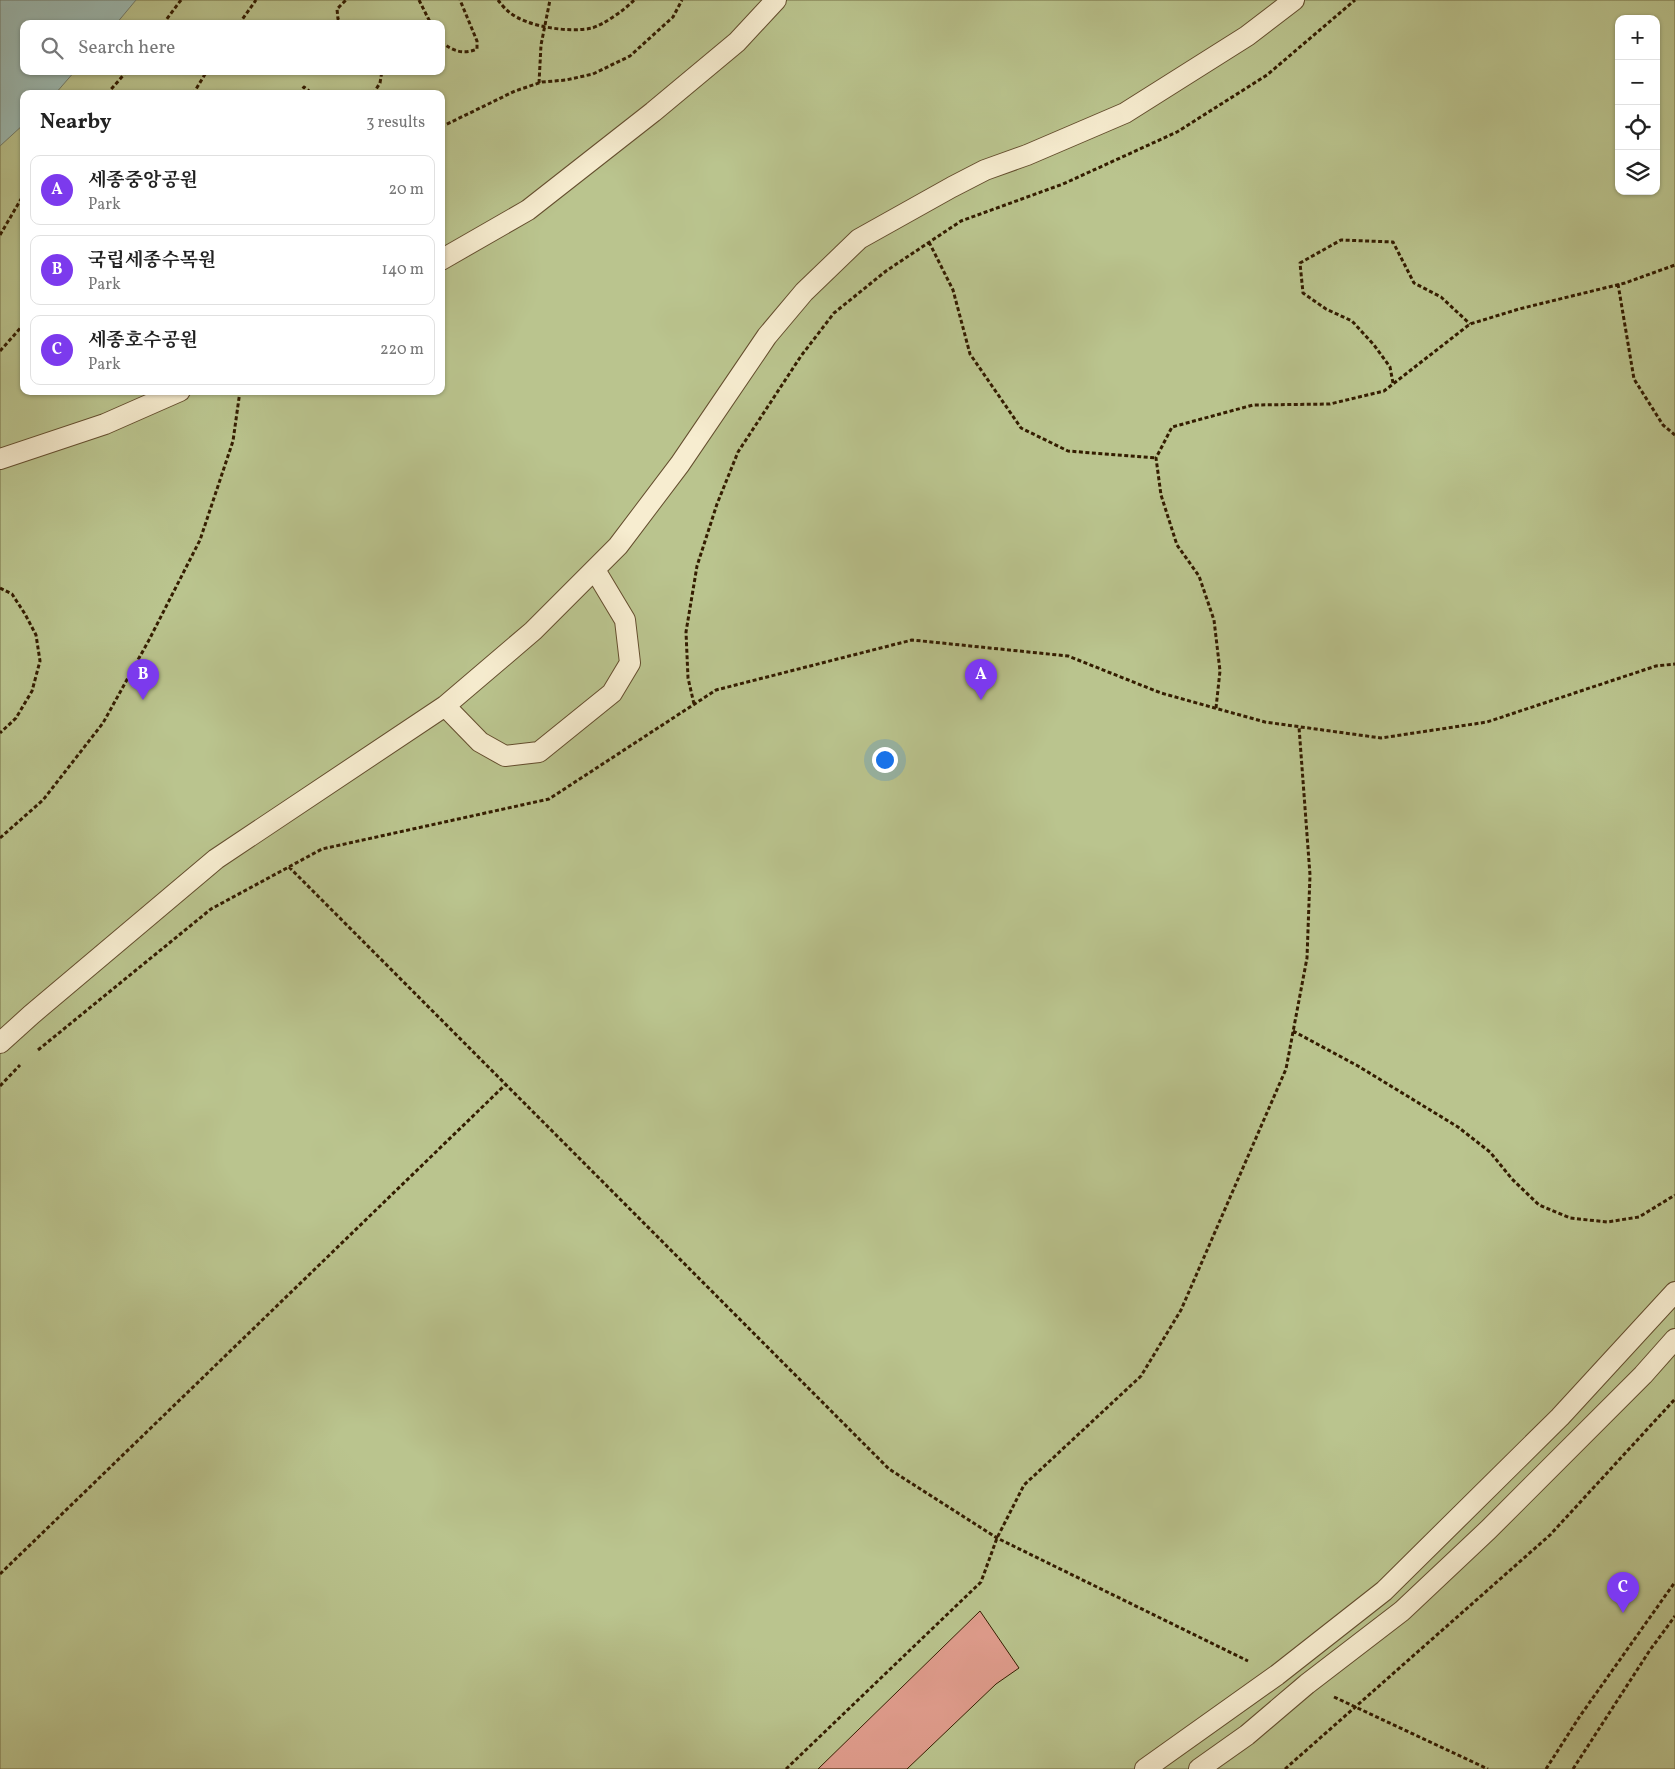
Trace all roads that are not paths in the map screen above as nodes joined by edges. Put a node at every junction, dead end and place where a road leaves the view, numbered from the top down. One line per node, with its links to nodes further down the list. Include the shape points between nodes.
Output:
1 (776, 0): 3 (lane, via 737,42 528,210)
2 (1294, 0): 6 (lane, via 1247,36 1125,113 986,170 859,239 804,292 767,336 680,464 618,546)
3 (445, 258)
4 (171, 395): 5 (lane, via 105,424)
5 (0, 459)
6 (595, 570): 7 (lane, via 534,631); 7 (lane, via 625,620 630,663 612,693 539,752 505,756 480,742)
7 (445, 706): 8 (lane, via 216,859)
8 (0, 1043)
9 (1675, 1292): 11 (lane, via 1560,1417 1384,1590 1277,1675)
10 (1675, 1339): 12 (lane, via 1643,1376 1402,1611 1247,1735)
11 (1145, 1769)
12 (1199, 1769)

